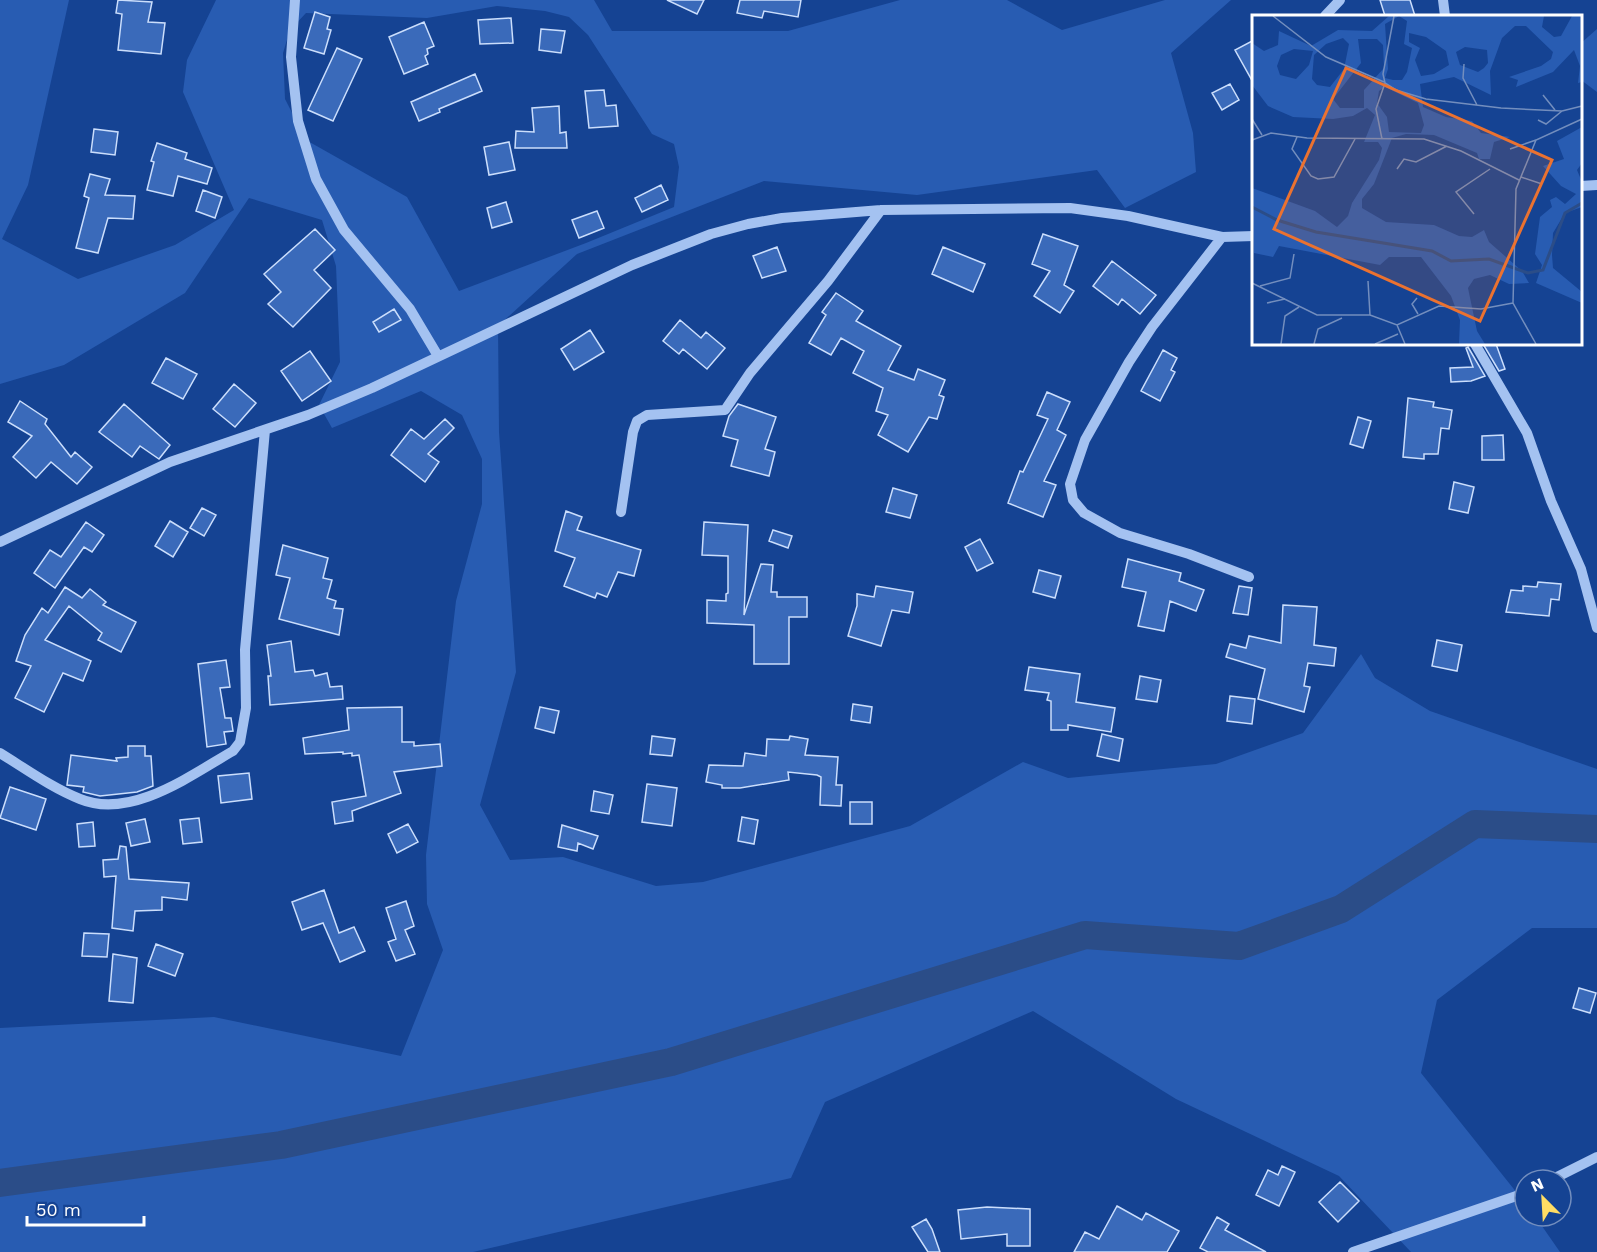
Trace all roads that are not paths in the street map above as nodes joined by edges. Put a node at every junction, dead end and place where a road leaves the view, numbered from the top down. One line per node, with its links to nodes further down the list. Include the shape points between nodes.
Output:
1 (295, 0): 12 (street, via 291,57 298,120 316,179 344,230 410,309)
2 (1340, 0): 4 (street)
3 (1443, 0): 5 (street)
4 (1326, 15)
5 (1445, 15)
6 (1597, 185): 7 (street)
7 (1582, 186)
8 (880, 210): 10 (street, via 1070,208 1128,216); 12 (street, via 782,218 711,234 632,265); 14 (street, via 725,410 647,415 638,422 633,432)
9 (1252, 236): 10 (street)
10 (1222, 237): 16 (street, via 1129,362 1085,440 1070,484 1072,500 1084,513 1120,532)
11 (1476, 345): 17 (street, via 1527,433 1581,569)
12 (438, 356): 13 (street, via 372,388)
13 (265, 430): 15 (street, via 170,462); 18 (street, via 245,650 246,708 240,742 233,751 136,801 106,805 81,800)
14 (621, 512)
15 (0, 542)
16 (1249, 577)
17 (1597, 628)
18 (0, 753)
19 (1597, 1157): 20 (street)
20 (1573, 1169)
21 (1513, 1197): 22 (street)
22 (1353, 1252)

